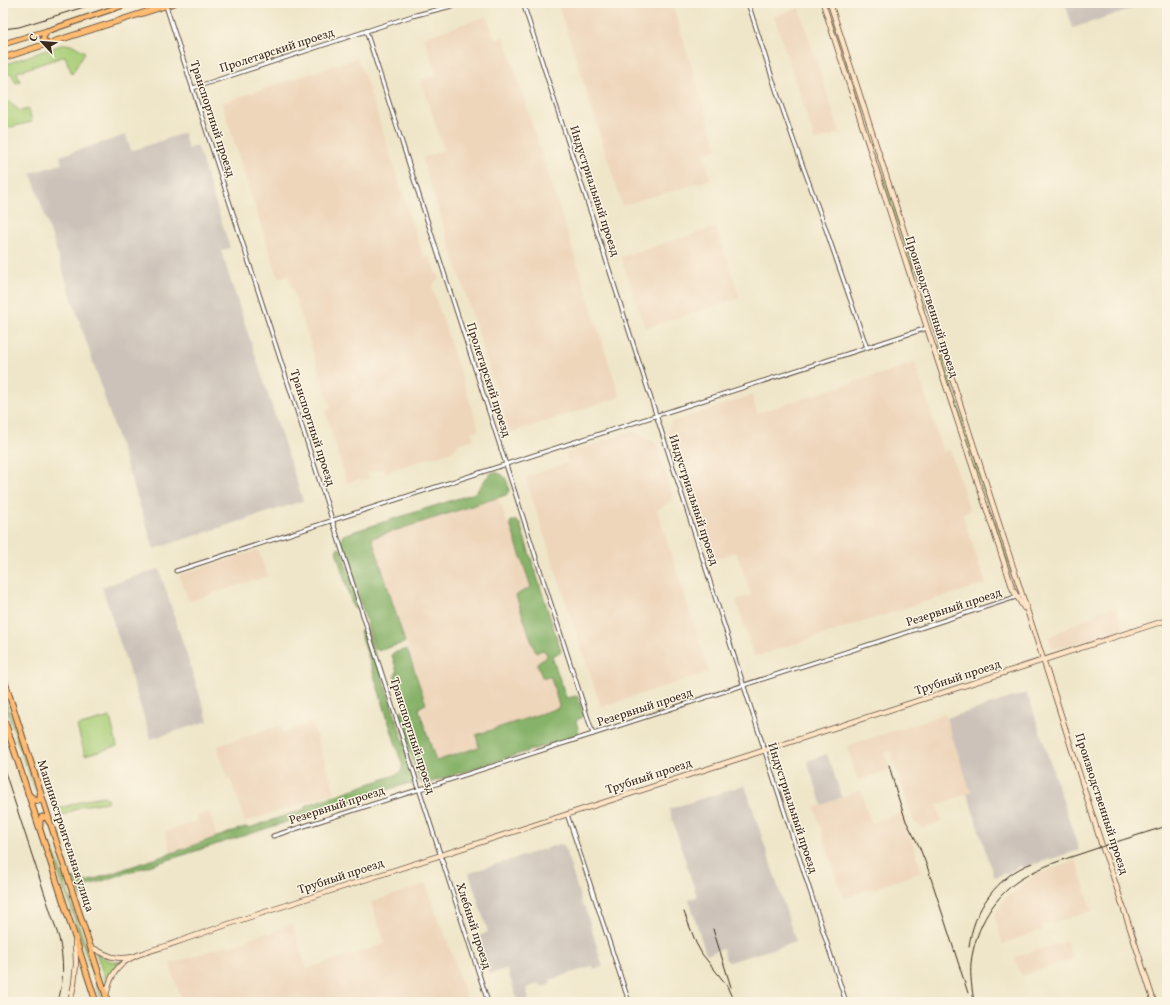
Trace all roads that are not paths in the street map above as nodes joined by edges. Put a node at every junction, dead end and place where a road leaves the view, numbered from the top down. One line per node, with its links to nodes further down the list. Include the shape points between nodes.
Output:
1 (130, 3): 9 (main road)
2 (174, 3): 8 (main road)
3 (464, 3): 10 (street, Пролетарский проезд)
4 (523, 3): 18 (street, Индустриальный проезд)
5 (748, 3): 17 (street)
6 (830, 3): 7 (street); 15 (street, Производственный проезд)
7 (823, 4): 16 (street, Производственный проезд)
8 (166, 6): 11 (main road); 14 (street, Транспортный проезд)
9 (47, 31): 11 (main road, via 43,40); 12 (main road)
10 (366, 31): 14 (street, Пролетарский проезд); 19 (street, Пролетарский проезд)
11 (51, 43): 13 (main road)
12 (3, 44)
13 (3, 58)
14 (193, 88): 22 (street, Транспортный проезд)
15 (934, 326): 16 (street); 20 (street, Производственный проезд)
16 (927, 328): 17 (street); 21 (street, Производственный проезд)
17 (867, 348): 18 (street)
18 (656, 415): 19 (street); 28 (street, Индустриальный проезд)
19 (506, 464): 22 (street); 30 (street, Пролетарский проезд)
20 (993, 507): 21 (street); 24 (street, Производственный проезд)
21 (986, 509): 24 (street, Производственный проезд, via 1013,590)
22 (333, 521): 23 (street); 32 (street, Транспортный проезд)
23 (176, 572)
24 (1020, 596): 26 (street, Производственный проезд); 28 (street, Резервный проезд)
25 (1167, 620): 26 (street, Трубный проезд)
26 (1043, 661): 31 (street, Трубный проезд); 50 (street, Производственный проезд)
27 (3, 676): 33 (main road, Машиностроительная улица)
28 (744, 686): 30 (street, Резервный проезд); 31 (street, Индустриальный проезд)
29 (3, 716): 34 (main road, Машиностроительная улица)
30 (593, 734): 32 (street, Резервный проезд)
31 (765, 751): 35 (street, Трубный проезд); 49 (street, Индустриальный проезд)
32 (420, 789): 38 (street, Резервный проезд); 39 (street, Транспортный проезд)
33 (40, 790): 34 (main road, via 38,801); 36 (main road, Машиностроительная улица)
34 (28, 794): 37 (main road, Машиностроительная улица)
35 (567, 814): 39 (street, Трубный проезд); 48 (street)
36 (52, 826): 37 (main road, via 42,817); 41 (main road, Машиностроительная улица)
37 (40, 830): 40 (main road, Машиностроительная улица)
38 (273, 836)
39 (441, 855): 42 (street, Трубный проезд); 47 (street, Хлебный проезд)
40 (74, 936): 44 (street, via 76,964); 45 (main road, Машиностроительная улица)
41 (91, 947): 42 (street, via 112,958); 43 (main road, Машиностроительная улица)
42 (138, 956): 43 (street, via 125,962 115,972)
43 (106, 995): 46 (main road, Машиностроительная улица)
44 (70, 1002)
45 (96, 1002)
46 (108, 1002)
47 (488, 1002)
48 (629, 1002)
49 (846, 1002)
50 (1154, 1002)

